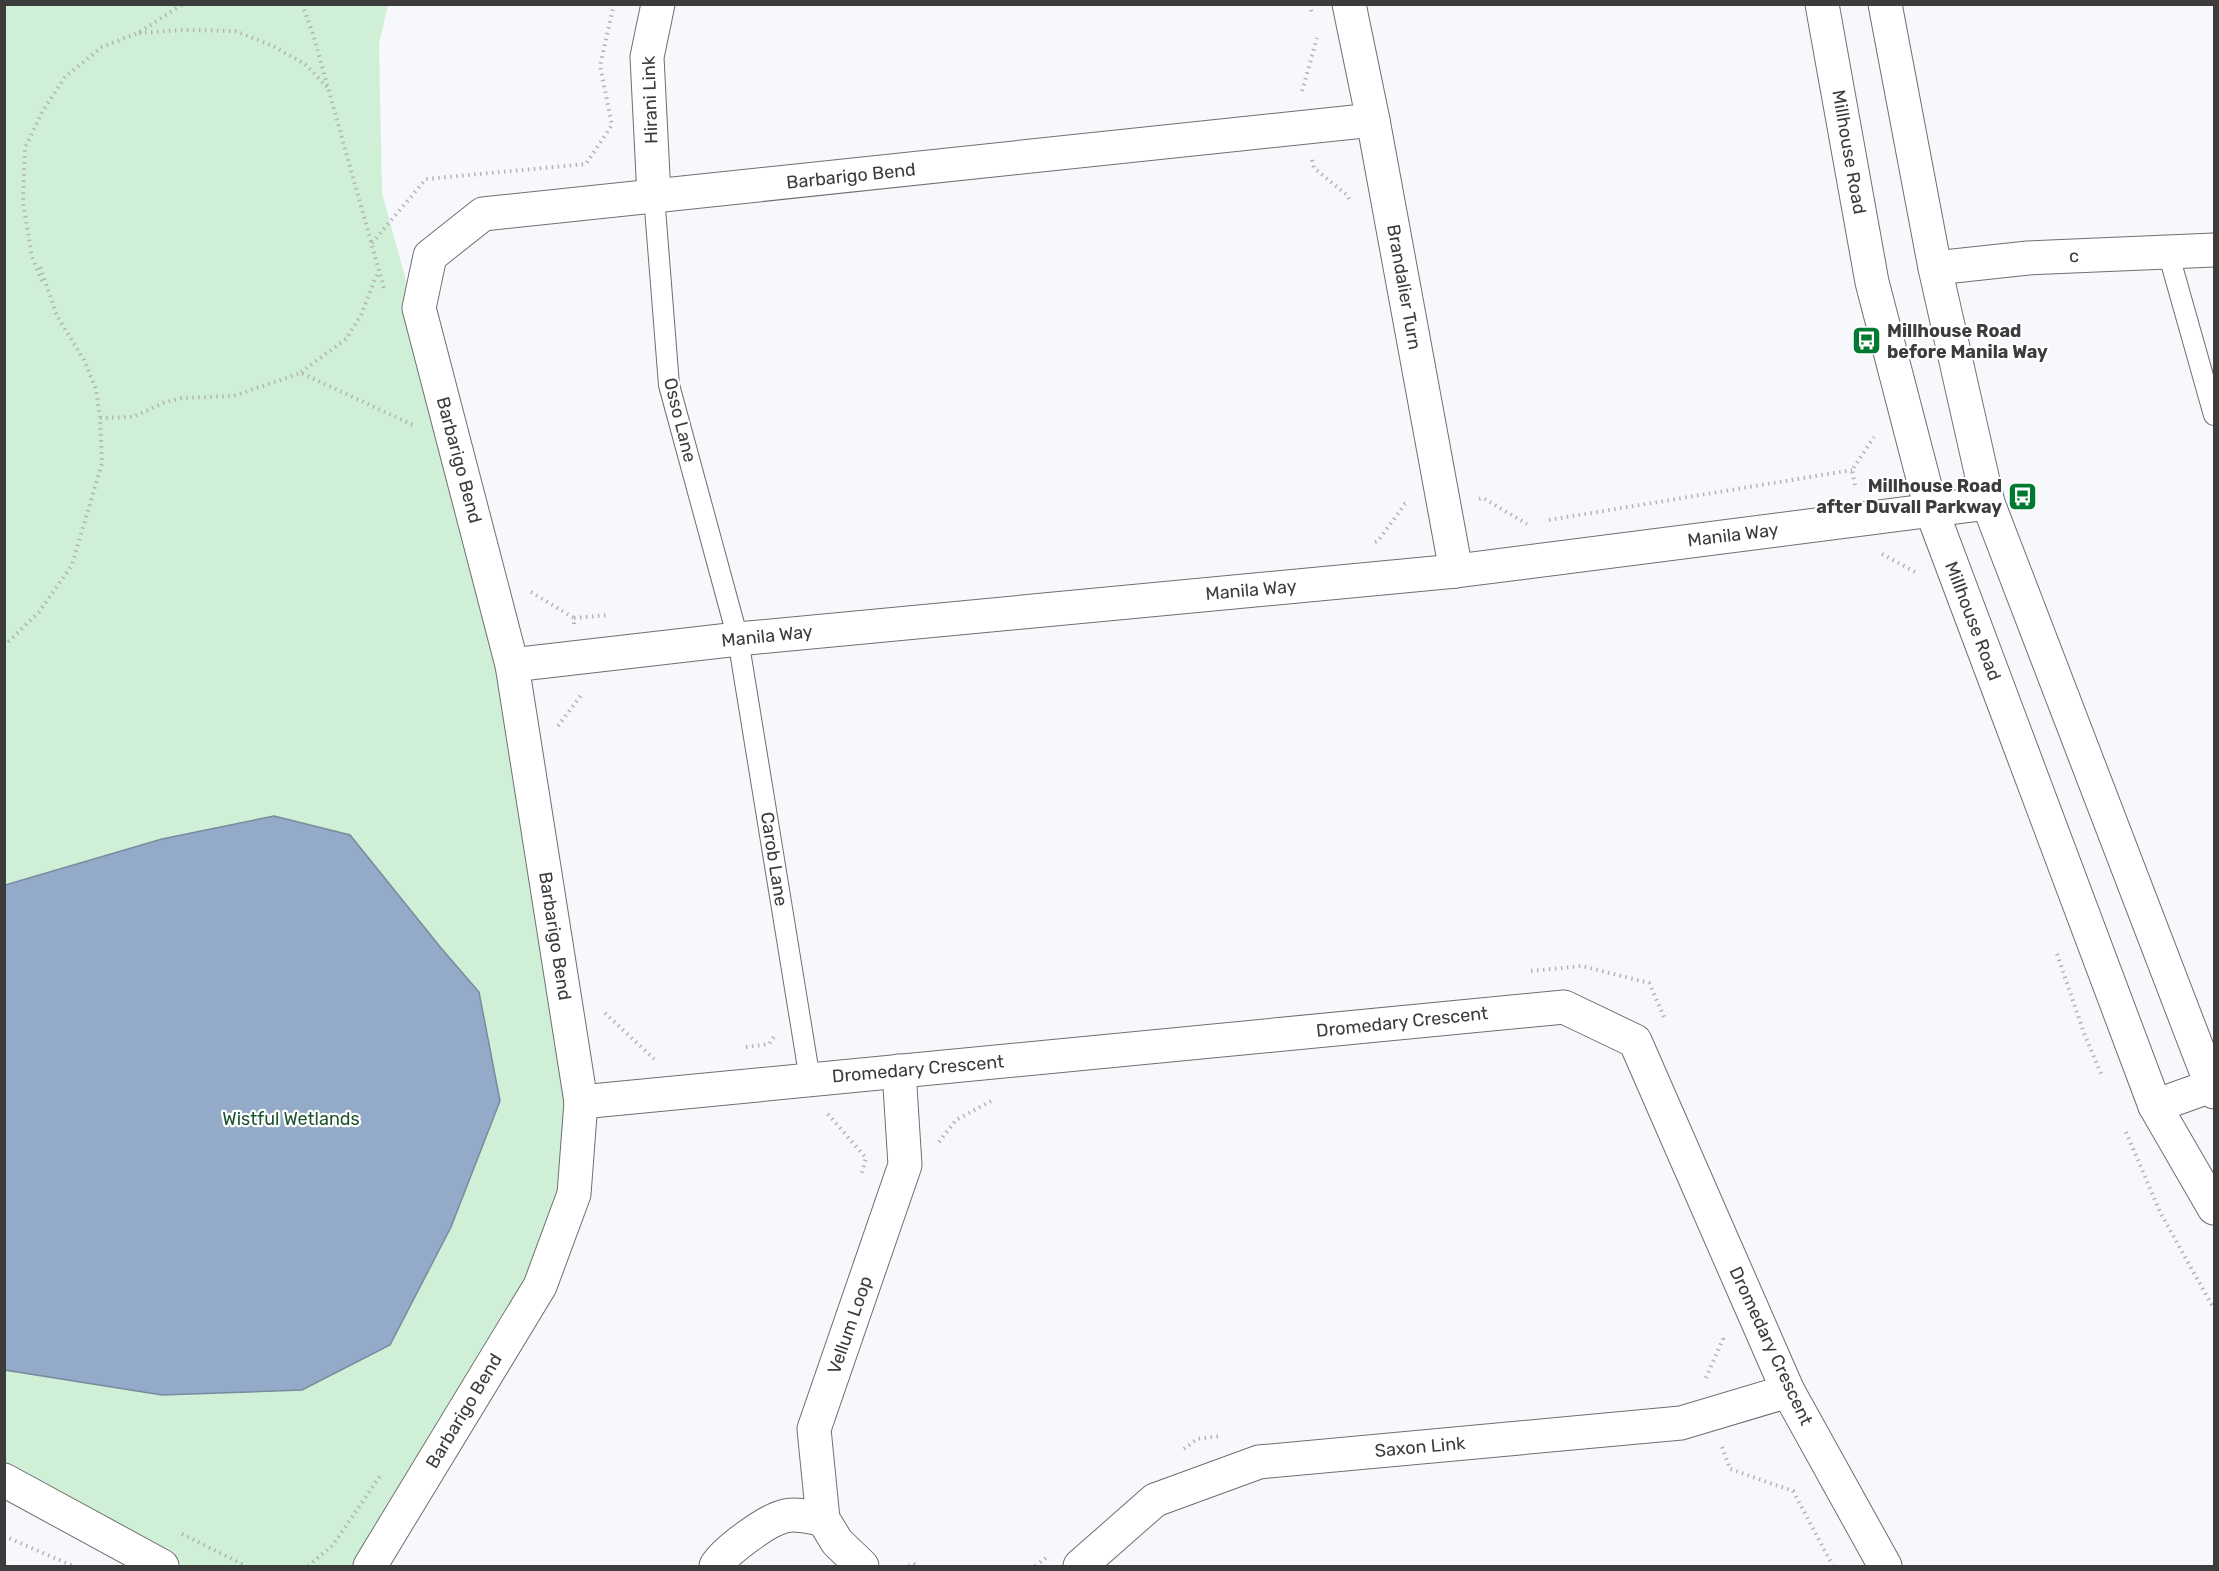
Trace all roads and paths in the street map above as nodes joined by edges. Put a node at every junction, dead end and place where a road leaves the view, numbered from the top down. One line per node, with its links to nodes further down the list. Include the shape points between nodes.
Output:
1 (183, 4): 11 (path)
2 (302, 4): 12 (path)
3 (614, 4): 17 (path, via 600,66 612,125 586,164 426,179)
4 (658, 4): 15 (street, Hirani Link, via 647,57)
5 (1310, 4): 9 (path)
6 (1349, 4): 13 (street, Brandalier Turn)
7 (1822, 4): 30 (street, Millhouse Road, via 1872,282)
8 (1885, 4): 21 (street)
9 (1312, 16)
10 (1315, 28): 14 (path, via 1317,40 1301,93)
11 (138, 33): 12 (path, via 235,31 305,64); 24 (path, via 102,47 65,77 25,148 23,202 32,256)
12 (329, 89): 17 (path)
13 (1373, 120): 14 (street, Barbarigo Bend); 31 (street, Brandalier Turn)
14 (1307, 127): 15 (street, Barbarigo Bend); 16 (path, via 1314,168 1348,196)
15 (654, 196): 32 (lane, Osso Lane, via 669,385); 34 (street, Barbarigo Bend, via 483,214 430,256 419,308)
16 (1351, 208)
17 (372, 243): 22 (path)
18 (2214, 250): 19 (street, c)
19 (2168, 252): 21 (street, c, via 2028,258); 26 (lane)
20 (39, 263): 24 (path)
21 (1935, 268): 29 (street)
22 (379, 270): 23 (path); 25 (path, via 362,315 346,339)
23 (385, 293)
24 (53, 306): 27 (path, via 84,360 96,389)
25 (301, 373): 27 (path, via 233,396 182,398 133,417); 28 (path)
26 (2214, 415)
27 (100, 418): 33 (path, via 102,463 72,565 39,612)
28 (423, 430)
29 (1988, 503): 30 (street, Manila Way); 41 (street)
30 (1931, 509): 31 (street, Manila Way); 44 (street, Millhouse Road)
31 (1456, 571): 32 (street, Manila Way)
32 (738, 639): 34 (street, Manila Way); 36 (lane, Carob Lane)
33 (4, 646)
34 (512, 665): 43 (street, Barbarigo Bend)
35 (1523, 972): 37 (path, via 1582,966 1649,983)
36 (801, 1024): 38 (path, via 784,1024 769,1044); 40 (lane, Carob Lane)
37 (1668, 1027)
38 (735, 1049)
39 (899, 1071): 40 (street, Dromedary Crescent); 46 (street, Vellum Loop); 51 (street, Dromedary Crescent, via 1564,1007 1635,1041)
40 (810, 1080): 43 (street, Dromedary Crescent)
41 (2213, 1089): 44 (street)
42 (995, 1099): 46 (path, via 956,1120 929,1154)
43 (581, 1102): 60 (street, Barbarigo Bend, via 574,1194 540,1286)
44 (2155, 1106): 49 (street, Millhouse Road)
45 (826, 1111): 47 (path)
46 (904, 1156): 47 (path); 55 (street, Vellum Loop, via 814,1429)
47 (866, 1158): 48 (path)
48 (859, 1180)
49 (2214, 1208)
50 (1719, 1328): 52 (path, via 1723,1339 1702,1388)
51 (1788, 1391): 52 (street, Saxon Link); 67 (street, Dromedary Crescent)
52 (1710, 1414): 65 (street, Saxon Link, via 1681,1423 1259,1462 1155,1500); 66 (path, via 1730,1469 1793,1491)
53 (385, 1468): 59 (path, via 333,1545)
54 (4, 1480): 58 (street)
55 (823, 1519): 61 (street, via 786,1515 757,1530); 62 (street, Vellum Loop, via 837,1542)
56 (4, 1536): 57 (path)
57 (73, 1566)
58 (162, 1566)
59 (308, 1566)
60 (370, 1566)
61 (716, 1566)
62 (862, 1566)
63 (909, 1566): 64 (path)
64 (917, 1566)
65 (1080, 1566)
66 (1833, 1566)
67 (1885, 1566)

